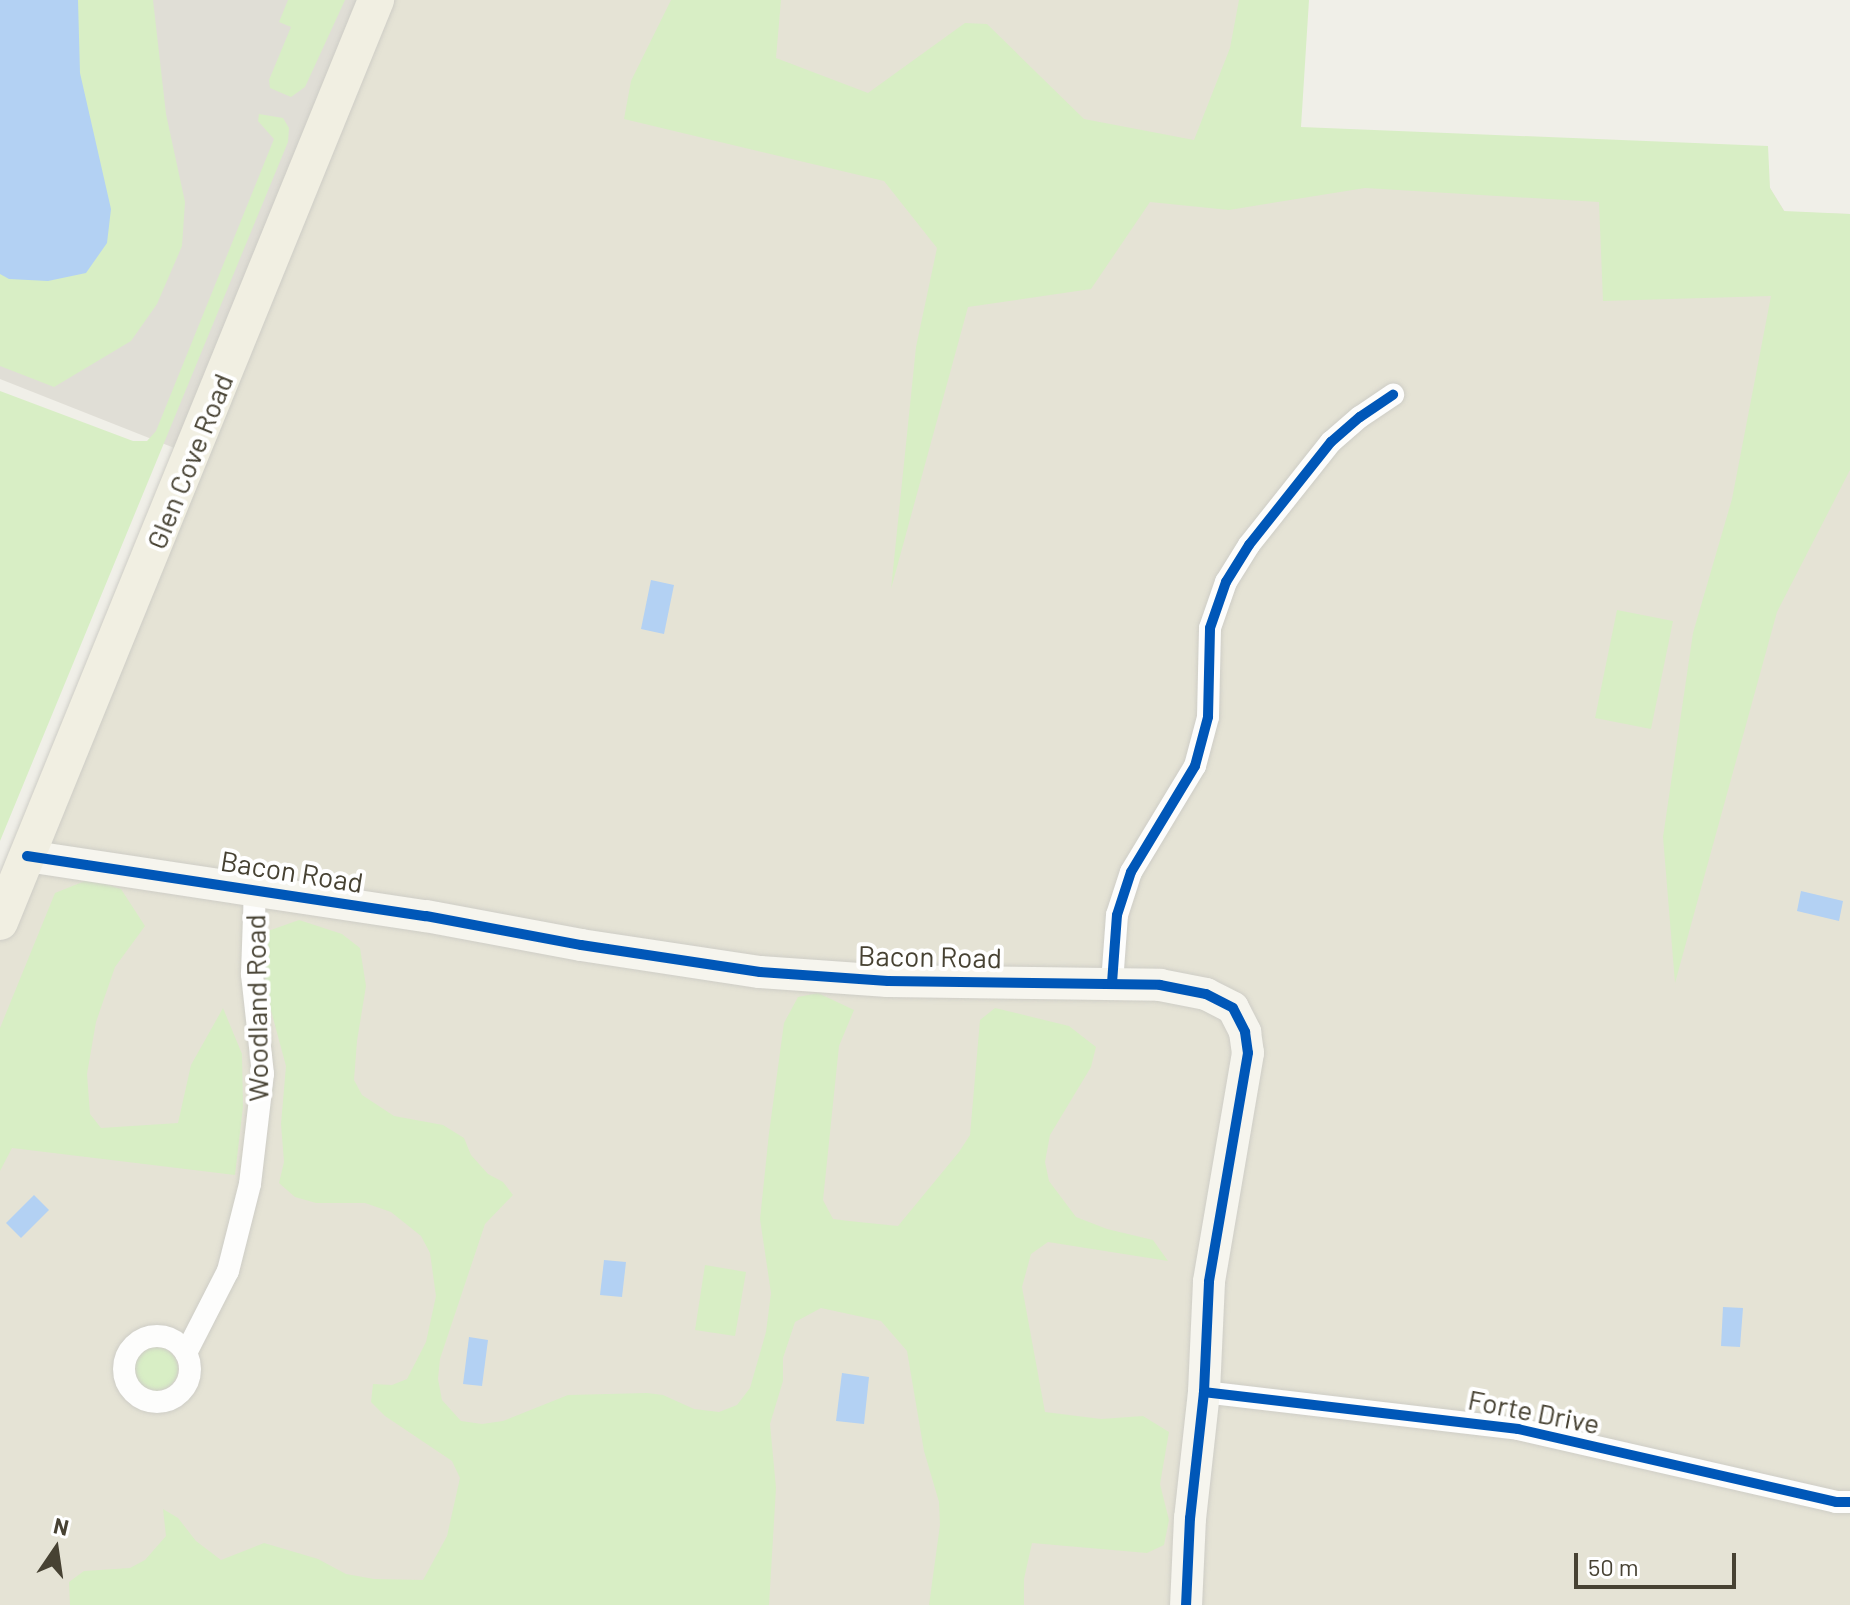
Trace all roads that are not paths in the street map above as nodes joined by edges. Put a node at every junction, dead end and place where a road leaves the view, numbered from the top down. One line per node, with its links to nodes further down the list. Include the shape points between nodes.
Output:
1 (376, 0): 3 (main road, Glen Cove Road)
2 (1393, 395): 6 (street, via 1331,442 1226,582 1210,628 1208,717 1195,766 1131,872 1117,915)
3 (27, 856): 4 (street, Bacon Road); 5 (main road, Glen Cove Road)
4 (255, 889): 6 (street, Bacon Road, via 760,972 888,981); 7 (street, Woodland Road, via 252,974 263,1074 250,1184 228,1271)
5 (0, 922)
6 (1112, 983): 8 (street, Bacon Road, via 1206,994 1233,1008 1245,1032 1247,1069 1209,1282)
7 (186, 1353)
8 (1204, 1392): 9 (street, Forte Drive, via 1518,1429); 10 (street, Bacon Road)
9 (1850, 1502)
10 (1186, 1605)

